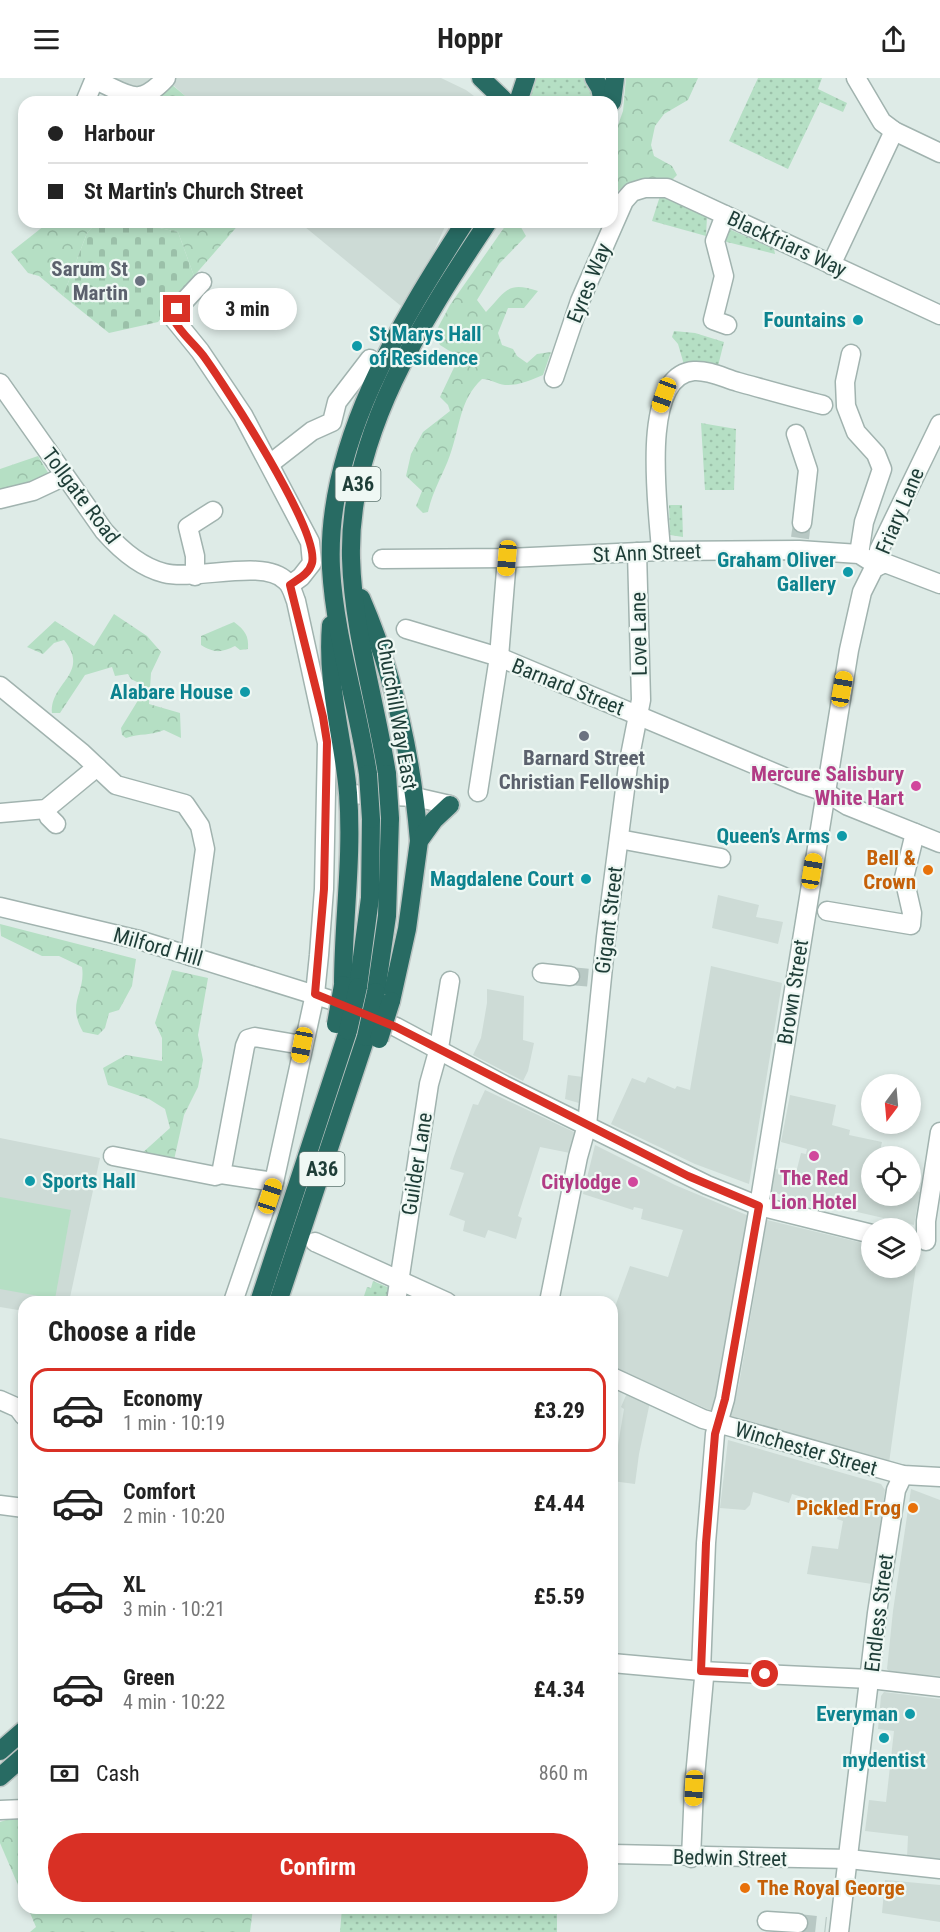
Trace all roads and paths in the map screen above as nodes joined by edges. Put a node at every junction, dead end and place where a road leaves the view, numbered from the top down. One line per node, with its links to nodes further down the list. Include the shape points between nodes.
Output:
1 (166, 78): 8 (street, via 151,94)
2 (481, 78): 9 (highway)
3 (526, 78): 10 (highway)
4 (856, 78): 11 (street, via 882,122)
5 (95, 79): 6 (street); 7 (street)
6 (88, 96)
7 (132, 96)
8 (144, 96)
9 (500, 96)
10 (520, 96)
11 (894, 131): 12 (street); 19 (street)
12 (940, 153)
13 (632, 192): 14 (street, Eyres Way); 15 (street, Blackfriars Way, via 667,188)
14 (618, 212)
15 (725, 215): 19 (street, Blackfriars Way); 22 (street, via 715,241 724,276 713,320)
16 (462, 228): 45 (highway, Churchill Way East / A36, via 389,353 360,418 335,509)
17 (484, 228): 42 (highway, Churchill Way East / A36, via 430,314 374,428 354,503)
18 (611, 228): 25 (street, Eyres Way, via 580,301)
19 (831, 265): 21 (street, Blackfriars Way)
20 (202, 282): 30 (street, via 177,309 174,320 224,384)
21 (940, 315)
22 (727, 325)
23 (851, 354): 27 (street, via 845,382)
24 (370, 359): 30 (street, via 338,402 332,422 312,431)
25 (554, 378)
26 (0, 383): 31 (street, Tollgate Road)
27 (833, 407): 35 (street, via 733,389 693,371 671,382 655,430); 37 (street, via 876,453 882,469 864,522)
28 (940, 424): 40 (street, Friary Lane, via 879,550)
29 (794, 445): 34 (street, via 808,471)
30 (271, 463): 44 (street, via 313,555 309,570)
31 (65, 476): 32 (street, via 33,491); 41 (street, Tollgate Road, via 117,546 160,572)
32 (0, 499)
33 (213, 511): 41 (street, via 188,527)
34 (800, 537): 35 (street, St Ann Street); 37 (street, St Ann Street)
35 (661, 551): 36 (street, St Ann Street)
36 (637, 552): 38 (street, St Ann Street); 49 (street, Love Lane, via 641,700)
37 (859, 554): 40 (street, St Ann Street)
38 (507, 558): 39 (street, St Ann Street); 47 (street)
39 (382, 559)
40 (878, 566): 43 (street, St Ann Street, via 898,566); 52 (street, Brown Street, via 870,571 858,609)
41 (195, 576): 44 (street, Tollgate Road, via 265,571 277,574)
42 (352, 577): 54 (highway, via 388,676); 70 (highway, Churchill Way East / A36, bridge, via 387,774 390,818)
43 (940, 584)
44 (290, 585): 69 (street, via 327,742 324,889)
45 (333, 590): 53 (highway, via 331,688); 68 (highway, Churchill Way East / A36, bridge, via 368,774 371,819 370,898)
46 (406, 629): 47 (street, Barnard Street)
47 (499, 657): 49 (street, Barnard Street); 51 (street)
48 (0, 686): 50 (street)
49 (638, 715): 52 (street, Barnard Street); 58 (street, Gigant Street)
50 (97, 767): 56 (street, via 51,816); 64 (street, via 122,789 185,804 200,826 204,865)
51 (478, 792)
52 (825, 792): 57 (street, Barnard Street, via 848,806); 78 (street, Brown Street)
53 (348, 794): 54 (street); 68 (highway)
54 (415, 796): 55 (street); 59 (highway)
55 (450, 805): 59 (highway)
56 (0, 813)
57 (915, 833): 60 (street, Barnard Street); 63 (street, via 905,883 911,925)
58 (619, 839): 61 (street); 73 (street, Gigant Street, via 597,978)
59 (419, 841): 70 (highway, via 407,929)
60 (940, 843)
61 (721, 858)
62 (0, 907): 64 (street, Milford Hill)
63 (827, 911)
64 (190, 956): 69 (street, Milford Hill)
65 (542, 973): 66 (street)
66 (570, 976)
67 (450, 981): 72 (street, Guilder Lane)
68 (350, 986): 84 (highway, Churchill Way East / A36, bridge, via 322,1110)
69 (315, 994): 71 (street); 72 (street, Milford Hill)
70 (383, 996): 85 (highway, Churchill Way East / A36, bridge, via 373,1038 338,1122)
71 (302, 1045): 76 (street, via 248,1039); 77 (street)
72 (439, 1048): 73 (street, Milford Hill); 82 (street, Guilder Lane, via 427,1094)
73 (587, 1125): 78 (street, Milford Hill, via 688,1176); 88 (street, Gigant Street)
74 (940, 1132): 80 (street)
75 (113, 1156): 76 (street)
76 (221, 1174): 77 (street)
77 (274, 1182): 83 (street)
78 (759, 1206): 79 (street, Milford Hill); 92 (street, Brown Street)
79 (861, 1231)
80 (926, 1241)
81 (315, 1242): 82 (street)
82 (399, 1281): 86 (street, Guilder Lane); 87 (street)
83 (235, 1296)
84 (261, 1296)
85 (280, 1296)
86 (397, 1296)
87 (433, 1296)
88 (550, 1296)
89 (618, 1380): 92 (street, Winchester Street)
90 (0, 1400): 91 (street)
91 (18, 1408)
92 (719, 1424): 93 (street, Winchester Street); 98 (street, Brown Street, via 710,1478)
93 (903, 1475): 94 (street, Winchester Street); 99 (street, Endless Street, via 892,1513)
94 (940, 1477)
95 (0, 1505): 96 (street)
96 (18, 1507)
97 (618, 1664): 98 (street)
98 (701, 1671): 99 (street); 108 (street, Brown Street, via 704,1678)
99 (870, 1679): 100 (street); 109 (street, Endless Street)
100 (940, 1687)
101 (18, 1735): 102 (highway)
102 (0, 1751)
103 (18, 1761): 104 (highway)
104 (0, 1777)
105 (18, 1809): 106 (street)
106 (0, 1810)
107 (618, 1854): 108 (street, Bedwin Street)
108 (691, 1858): 109 (street, Bedwin Street)
109 (849, 1859): 110 (street, Bedwin Street); 113 (street, Endless Street)
110 (940, 1869)
111 (767, 1921): 112 (street)
112 (798, 1923)
113 (835, 1928)

